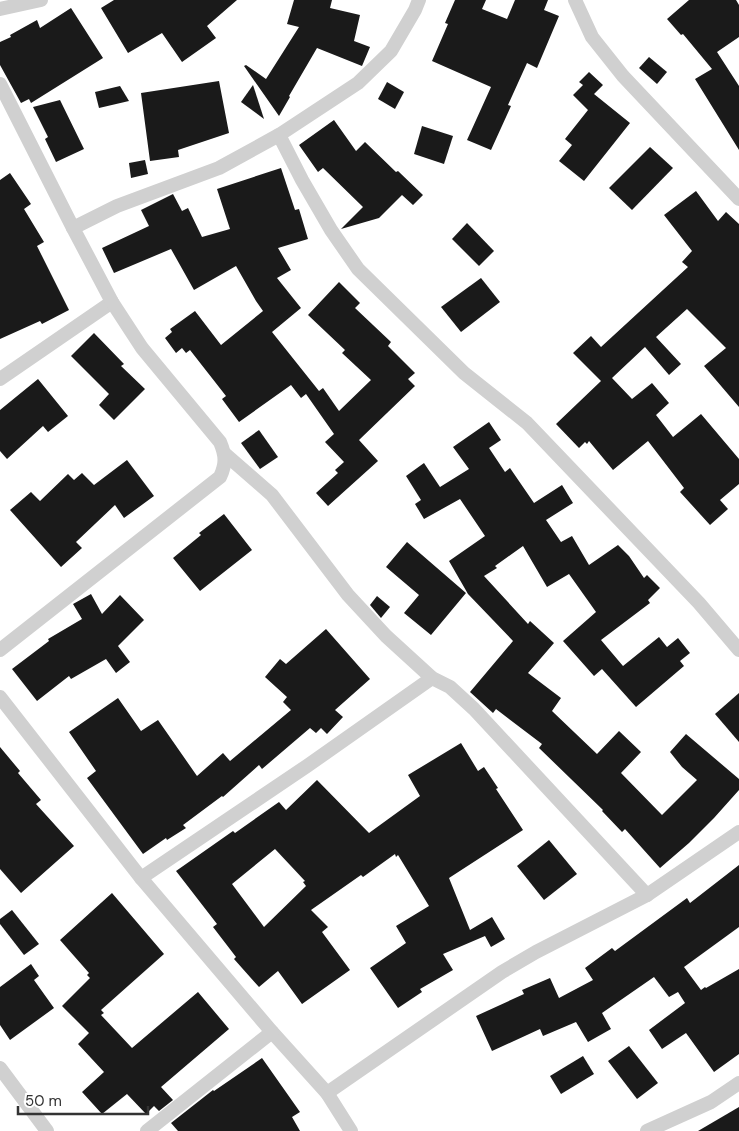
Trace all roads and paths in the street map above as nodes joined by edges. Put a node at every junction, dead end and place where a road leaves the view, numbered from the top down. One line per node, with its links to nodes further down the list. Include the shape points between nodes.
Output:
1 (41, 0): 4 (street)
2 (419, 0): 6 (street, via 391,51 358,83)
3 (575, 0): 7 (street, via 592,37 624,76)
4 (0, 9)
5 (0, 84): 8 (street)
6 (279, 135): 8 (street, via 218,168 117,206); 13 (street, via 331,230 358,269 464,373 527,423 699,603)
7 (739, 198)
8 (74, 228): 9 (street)
9 (112, 302): 10 (street); 11 (street, via 142,348 220,442)
10 (0, 379)
11 (225, 454): 12 (street, via 225,466 220,477); 14 (street, via 272,495 348,595)
12 (0, 650)
13 (739, 650)
14 (432, 678): 17 (street); 18 (street, via 450,686 474,709)
15 (0, 697): 17 (street)
16 (739, 832): 18 (street)
17 (141, 878): 19 (street)
18 (647, 895): 22 (street, via 502,972)
19 (272, 1032): 22 (street); 24 (street)
20 (0, 1068): 23 (street)
21 (739, 1083): 26 (street, via 711,1102)
22 (327, 1093): 25 (street)
23 (47, 1131)
24 (147, 1131)
25 (351, 1131)
26 (647, 1131)

